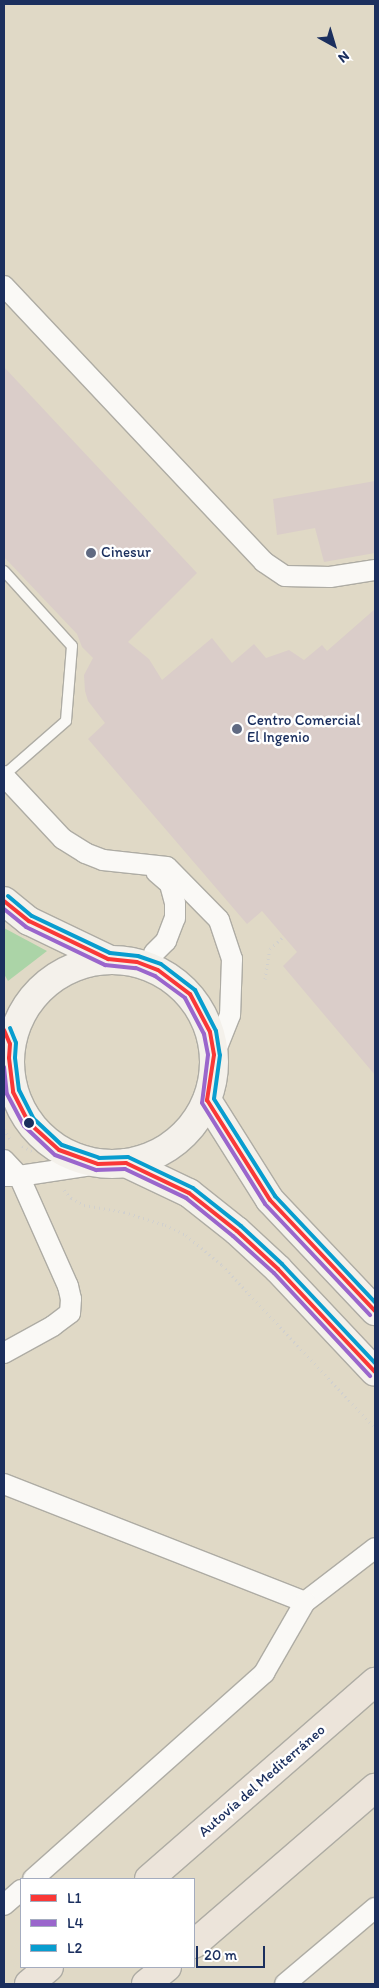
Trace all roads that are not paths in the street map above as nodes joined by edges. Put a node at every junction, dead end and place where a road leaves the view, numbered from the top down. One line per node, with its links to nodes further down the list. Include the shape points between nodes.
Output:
1 (4, 286): 2 (street, via 264,562 285,576 330,578)
2 (375, 570)
3 (4, 571): 4 (lane, via 72,646 66,721)
4 (4, 776): 5 (street, via 63,839 103,860)
5 (136, 863): 7 (street, via 158,873 170,884 175,903 175,918 166,941); 10 (street, via 167,867 219,920 232,959 230,1015)
6 (4, 901): 8 (street, via 29,920)
7 (154, 953)
8 (108, 959): 9 (street, via 83,963 50,980 26,1005); 10 (street, via 136,962 158,970 190,994 210,1032)
9 (7, 1051): 14 (street, via 13,1092 29,1123 59,1150)
10 (214, 1055): 11 (street)
11 (207, 1100): 13 (street, via 178,1140 143,1159); 16 (street, via 270,1200)
12 (4, 1160): 15 (street)
13 (126, 1163): 14 (street); 18 (street, via 188,1193 237,1231 278,1269)
14 (98, 1164): 15 (street)
15 (11, 1176): 17 (street, via 68,1286 70,1313)
16 (375, 1311)
17 (4, 1353)
18 (375, 1372)
19 (4, 1484): 21 (street)
20 (375, 1548): 21 (street)
21 (305, 1602): 24 (street, via 264,1673)
22 (375, 1682): 25 (highway, Autovía del Mediterráneo)
23 (375, 1788): 29 (highway)
24 (34, 1878)
25 (150, 1878)
26 (20, 1891): 27 (street)
27 (4, 1905)
28 (375, 1908): 34 (street)
29 (195, 1943)
30 (48, 1968): 32 (highway)
31 (166, 1968): 33 (highway)
32 (29, 1984)
33 (146, 1984)
34 (284, 1984)

